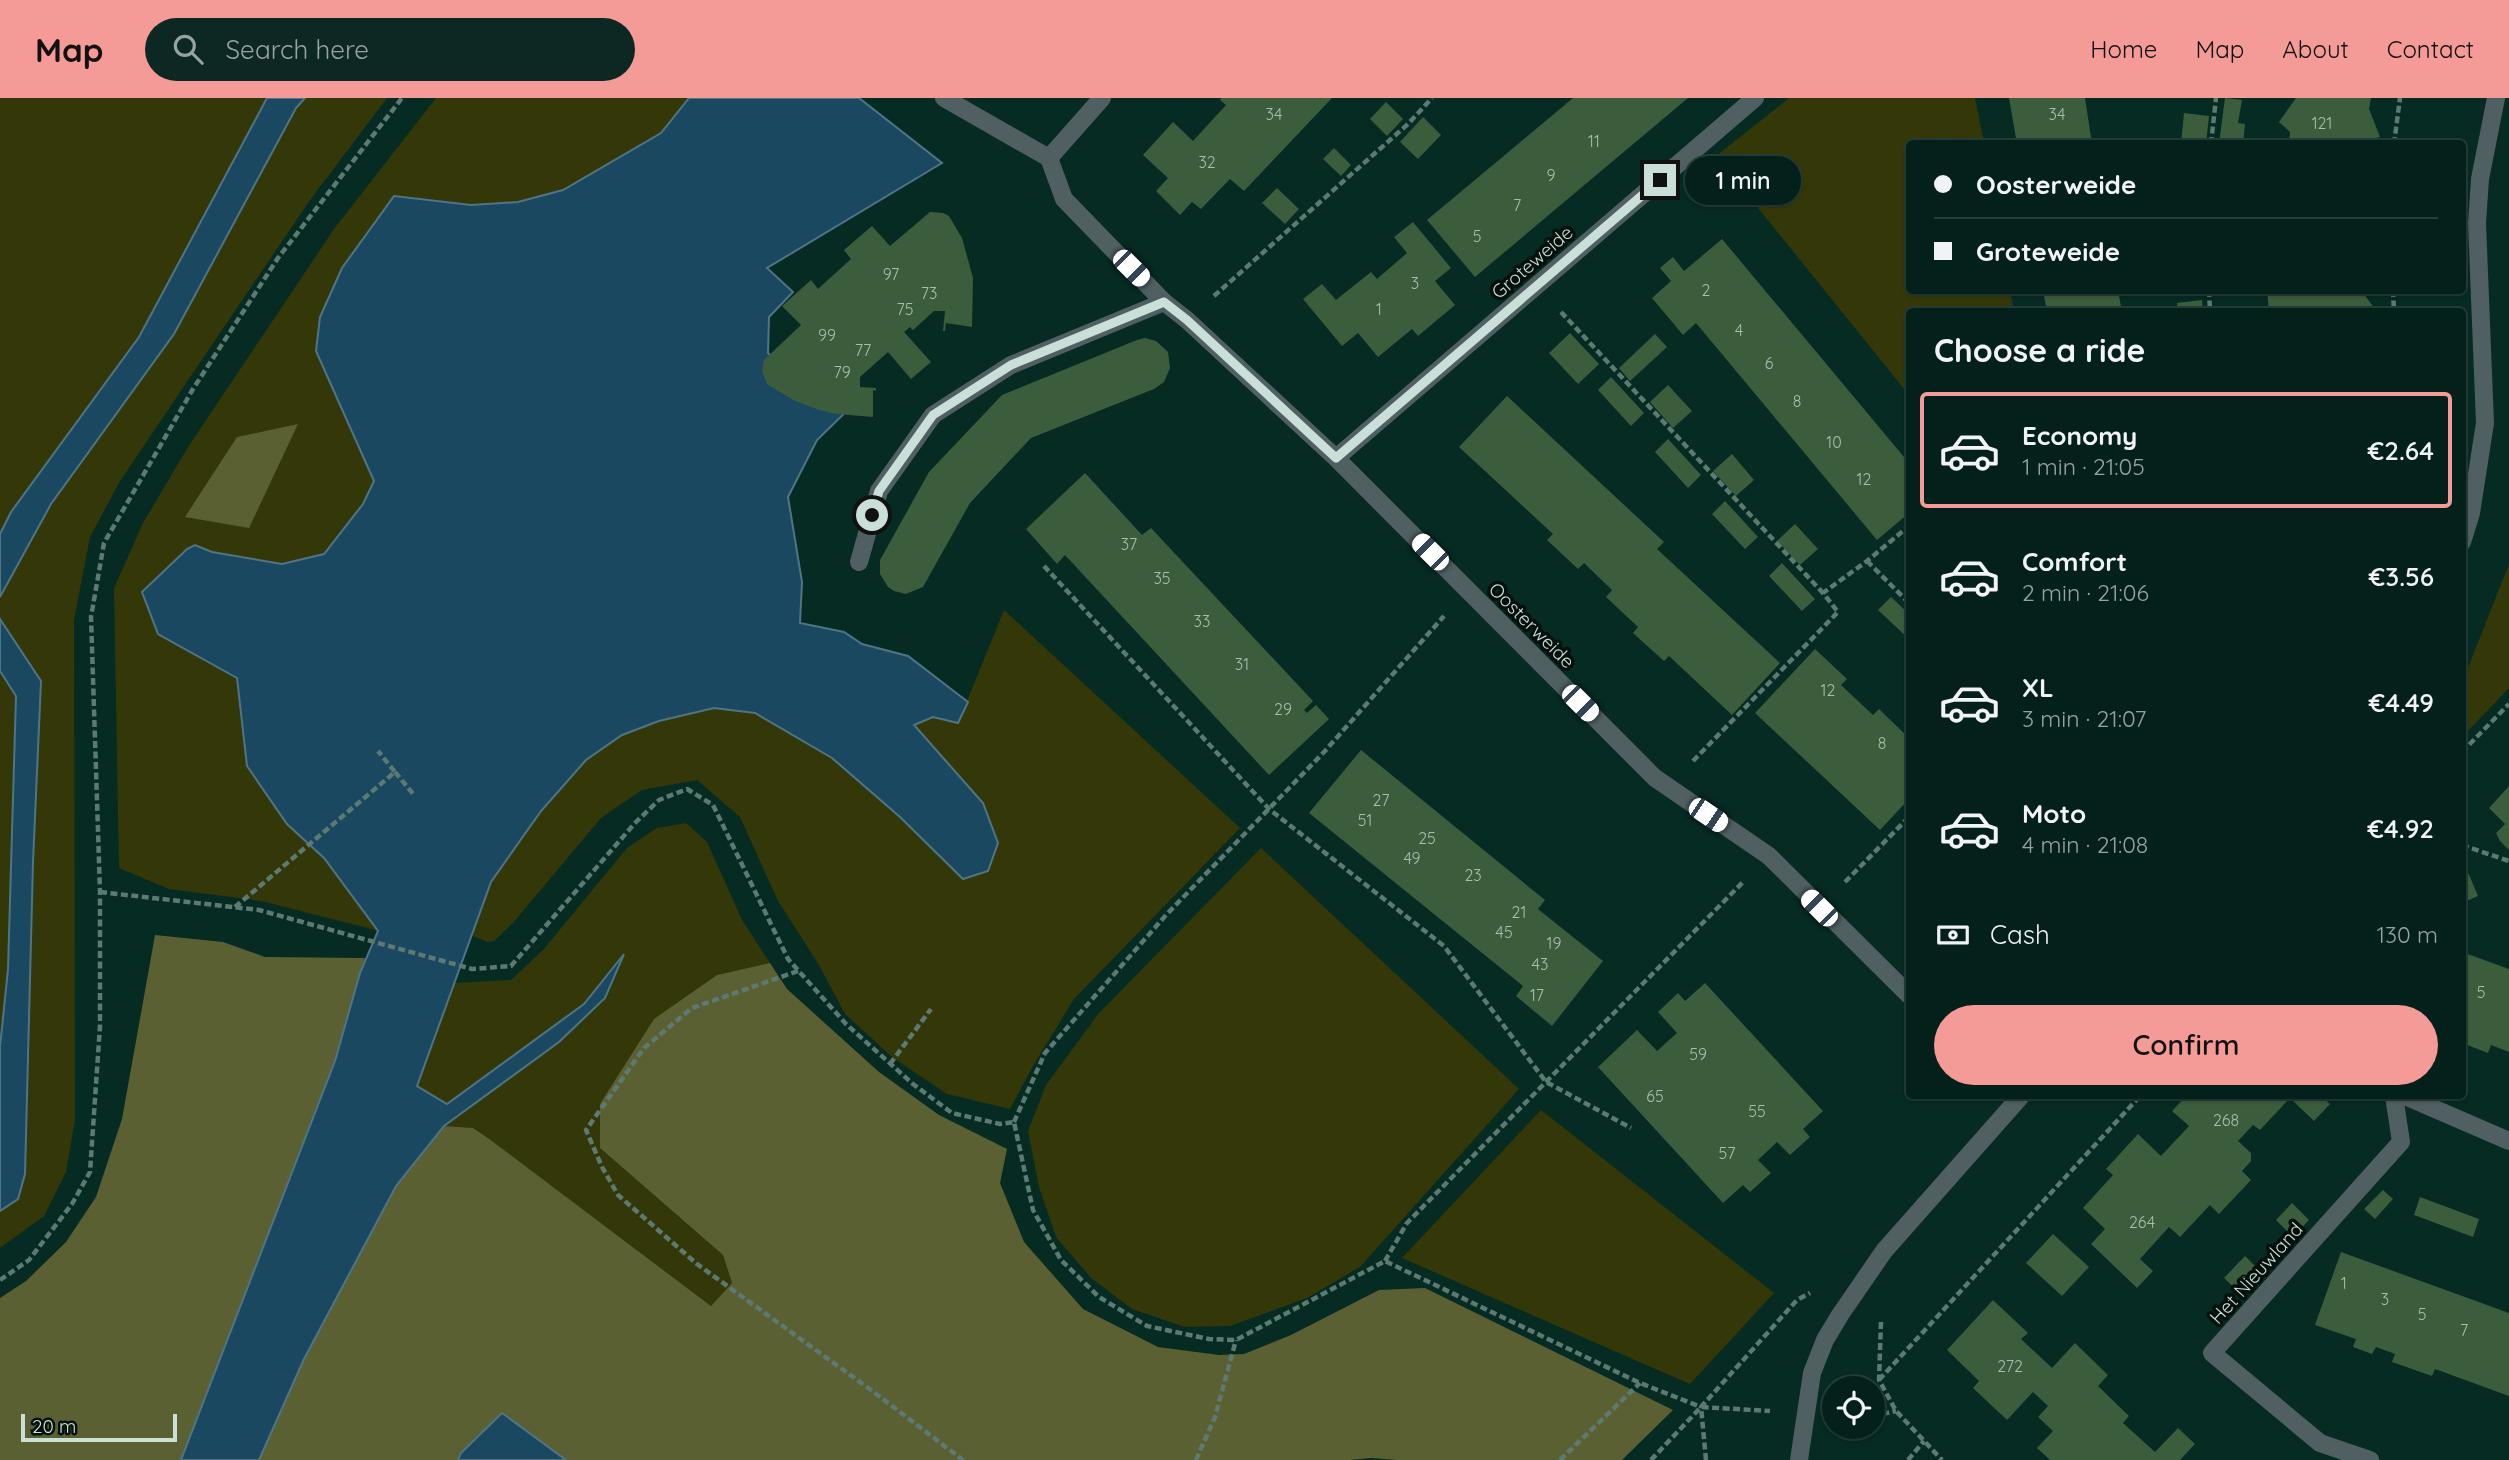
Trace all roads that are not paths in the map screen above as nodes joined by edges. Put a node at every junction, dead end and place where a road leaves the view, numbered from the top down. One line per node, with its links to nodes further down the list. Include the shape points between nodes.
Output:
1 (944, 98): 5 (street)
2 (1102, 98): 5 (street)
3 (1755, 98): 7 (street, Groteweide)
4 (2496, 98): 8 (street, via 2480,179 2477,223 2485,423)
5 (1049, 158): 6 (street, Oosterweide, via 1063,199)
6 (1164, 302): 7 (street, Oosterweide); 9 (street, via 1011,365 933,415 879,491)
7 (1336, 458): 10 (street, Oosterweide, via 1655,778 1769,856)
8 (2466, 529)
9 (859, 562)
10 (1906, 992)
11 (2014, 1099): 15 (street, via 1884,1251 1825,1340 1812,1373)
12 (2395, 1099): 16 (street, Het Nieuwland, via 2401,1142 2213,1353 2320,1443)
13 (2412, 1099): 14 (street)
14 (2509, 1141)
15 (1799, 1460)
16 (2370, 1460)

